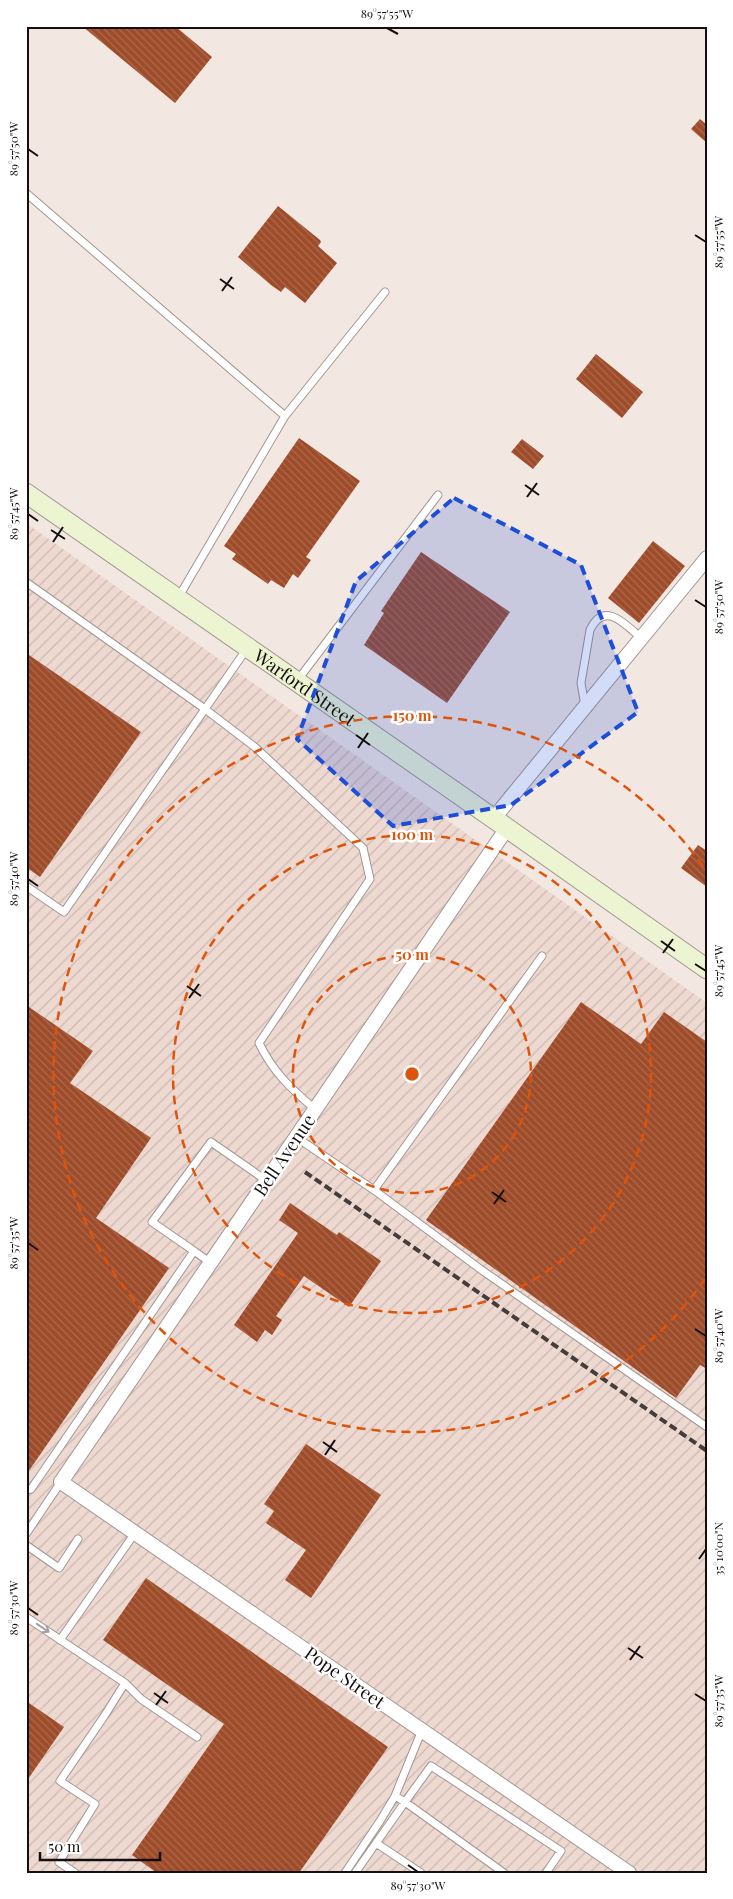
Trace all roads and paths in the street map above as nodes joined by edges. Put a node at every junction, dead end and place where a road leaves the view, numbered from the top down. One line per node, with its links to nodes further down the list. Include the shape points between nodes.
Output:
1 (26, 193): 3 (lane)
2 (385, 292): 3 (lane)
3 (285, 416): 8 (lane)
4 (26, 493): 8 (main road, Warford Street)
5 (438, 496): 11 (lane)
6 (707, 558): 9 (street, Bell Avenue)
7 (26, 582): 13 (lane)
8 (178, 599): 10 (main road, Warford Street)
9 (642, 638): 12 (street, Bell Avenue); 12 (lane, via 615,617 604,615 594,623 581,683)
10 (248, 647): 11 (main road, Warford Street); 13 (lane)
11 (297, 681): 14 (main road, Warford Street)
12 (585, 706): 14 (street, Bell Avenue)
13 (206, 709): 15 (lane, via 64,912); 18 (lane, via 256,748 363,848 370,879 260,1043 268,1063 296,1094)
14 (501, 823): 17 (main road, Warford Street); 18 (street, Bell Avenue)
15 (28, 890)
16 (542, 956): 21 (lane)
17 (707, 969)
18 (315, 1109): 19 (street, Bell Avenue)
19 (296, 1137): 20 (street, Bell Avenue); 21 (lane)
20 (266, 1181): 22 (lane, via 211,1142 152,1222); 23 (street, Bell Avenue)
21 (374, 1190): 24 (lane, via 482,1271)
22 (194, 1251): 23 (lane); 26 (lane, via 44,1471 31,1489)
23 (210, 1263): 25 (street, Bell Avenue)
24 (707, 1427)
25 (61, 1482): 27 (lane); 28 (street, Pope Street)
26 (26, 1490)
27 (27, 1530)
28 (135, 1533): 32 (lane); 34 (street, Pope Street)
29 (78, 1539): 30 (lane, via 58,1568)
30 (26, 1545)
31 (26, 1617): 32 (lane, one-way to 32)
32 (60, 1640): 33 (lane)
33 (125, 1683): 35 (lane, via 141,1699); 39 (lane, via 60,1781 95,1804 59,1862)
34 (422, 1730): 36 (lane); 45 (street, Pope Street)
35 (197, 1737)
36 (395, 1796): 37 (lane); 40 (lane)
37 (405, 1802): 38 (lane); 43 (lane); 44 (lane, via 431,1766 561,1851)
38 (376, 1843): 41 (lane); 42 (lane)
39 (75, 1873)
40 (345, 1873)
41 (355, 1873)
42 (421, 1873)
43 (504, 1873)
44 (546, 1873)
45 (629, 1873)

